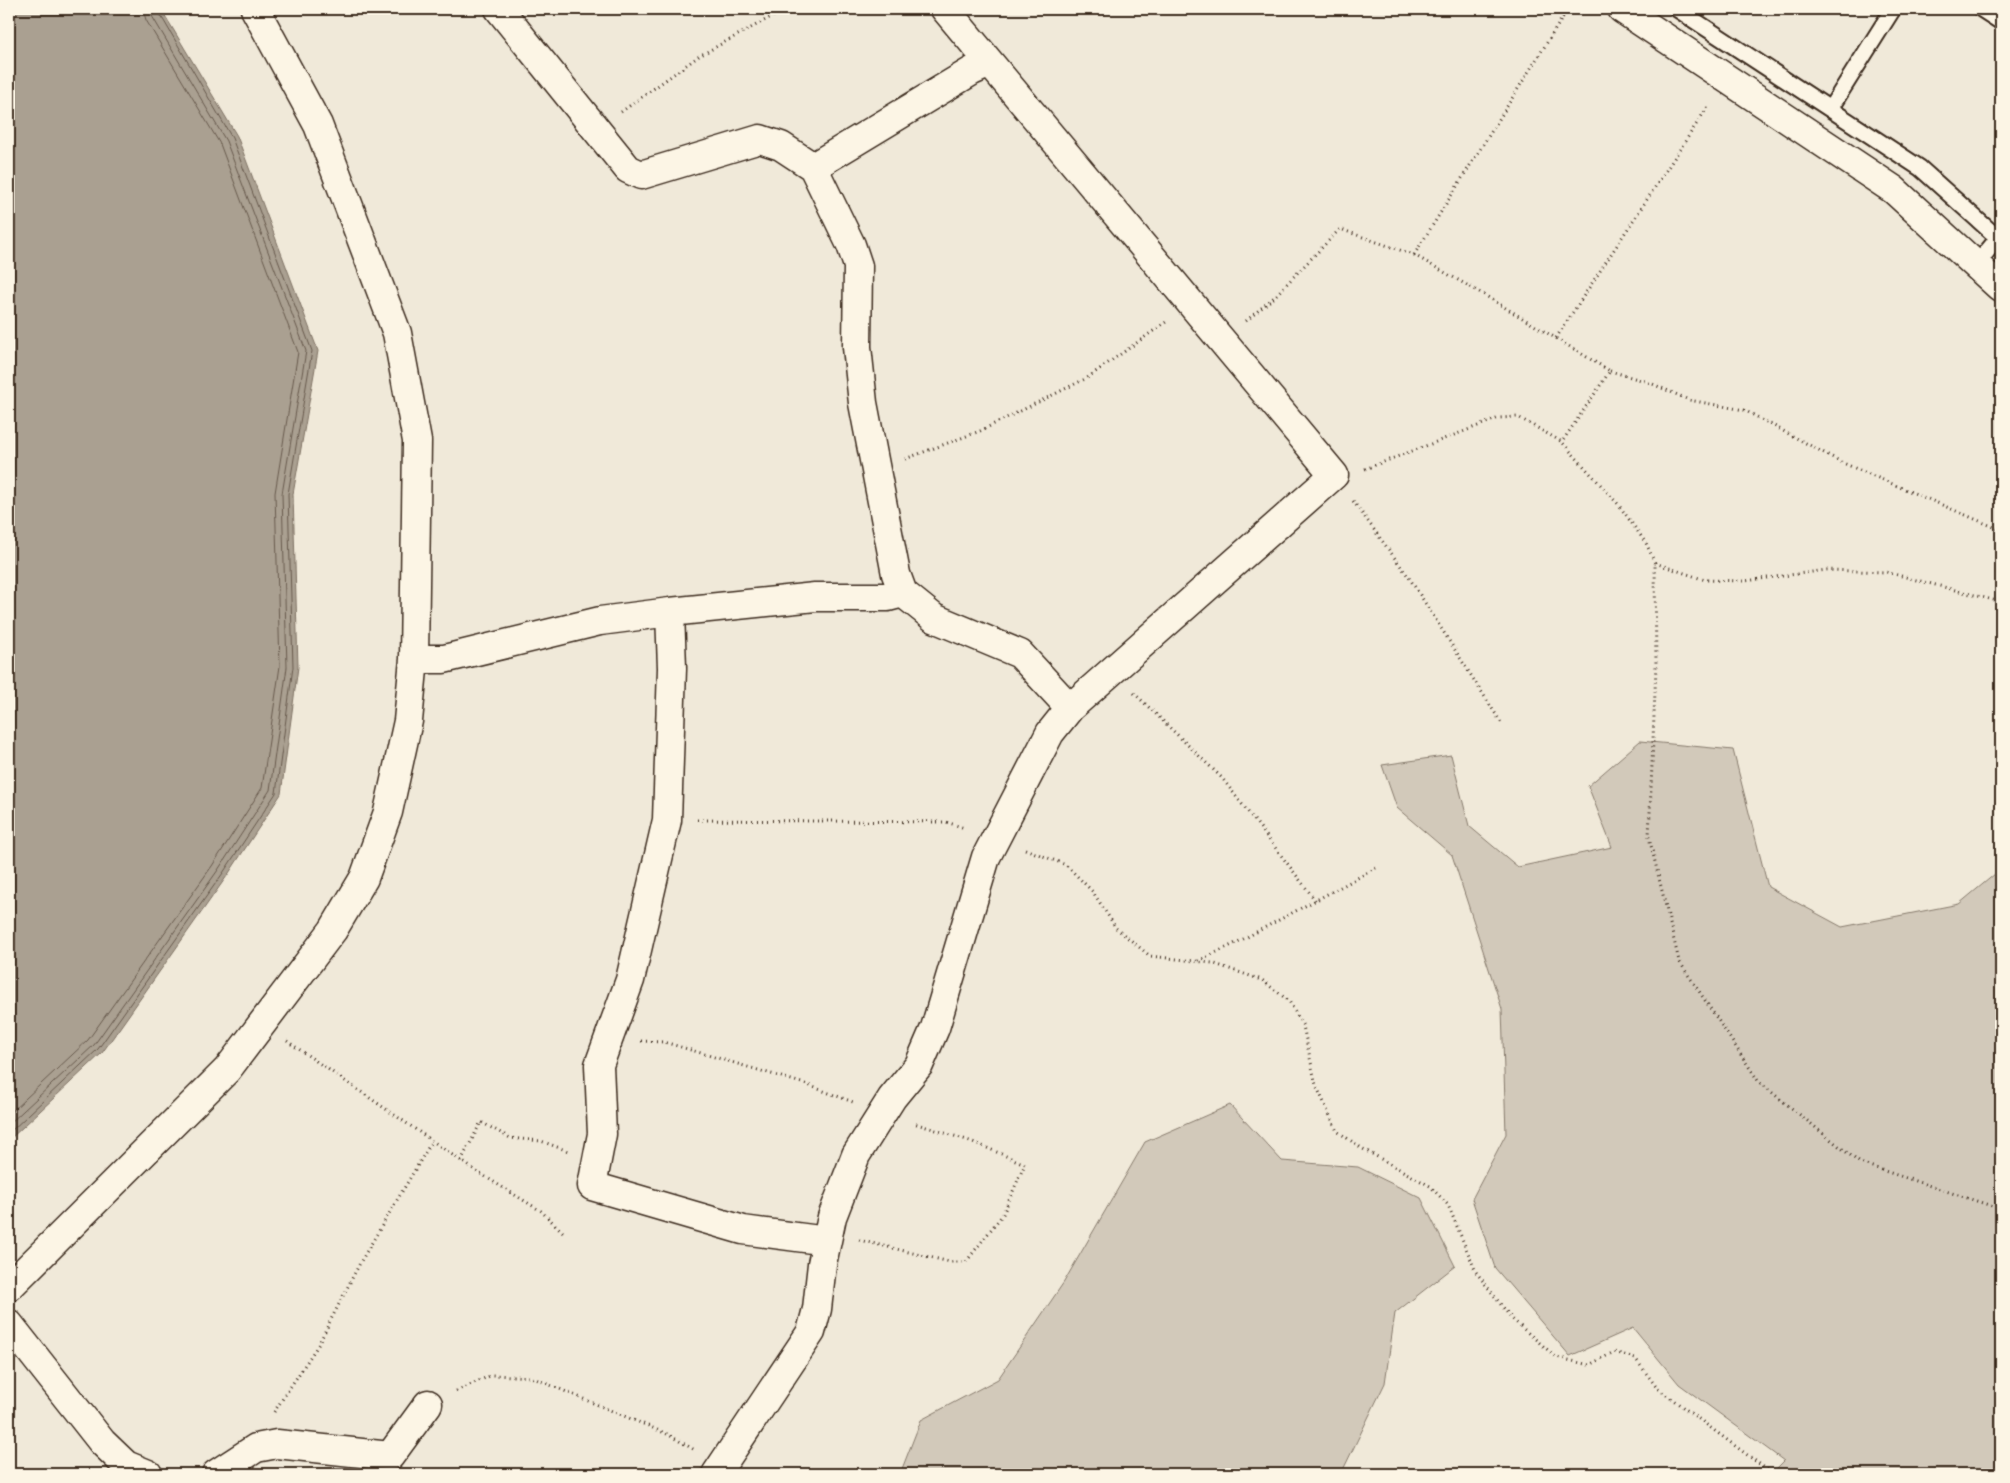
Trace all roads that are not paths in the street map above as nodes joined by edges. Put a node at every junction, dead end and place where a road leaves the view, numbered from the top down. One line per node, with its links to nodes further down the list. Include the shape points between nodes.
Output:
1 (255, 9): 17 (street, via 318,125 397,333 417,441)
2 (499, 9): 11 (street, via 628,169 641,175 760,139 781,146)
3 (945, 9): 9 (street)
4 (1622, 9): 13 (street, via 1894,190)
5 (1678, 9): 10 (lane)
6 (1893, 9): 10 (lane)
7 (1981, 9): 8 (lane)
8 (2001, 22)
9 (990, 63): 11 (street); 18 (street, via 1334,475)
10 (1830, 109): 12 (lane, via 1920,168)
11 (813, 167): 15 (street, via 851,244 858,266 857,347 863,403 896,574)
12 (2000, 239): 13 (lane)
13 (1976, 265): 14 (street)
14 (2001, 288)
15 (903, 593): 16 (street, via 888,598 815,597); 18 (street, via 934,618 1020,654)
16 (670, 612): 17 (street, via 600,621 444,659); 19 (street, via 672,668 667,820 630,980 599,1065 602,1134 592,1186 744,1230)
17 (414, 659): 20 (street, via 408,721 388,812 364,878 333,930 227,1070)
18 (1070, 708): 19 (street, via 1050,733 986,857 935,1028 919,1065 892,1098 856,1155 832,1218)
19 (827, 1241): 23 (street, via 811,1332)
20 (9, 1287)
21 (9, 1324): 24 (street, via 102,1442 126,1465)
22 (428, 1404): 25 (street, via 390,1456 277,1444 256,1448)
23 (719, 1470)
24 (148, 1474)
25 (216, 1474)

